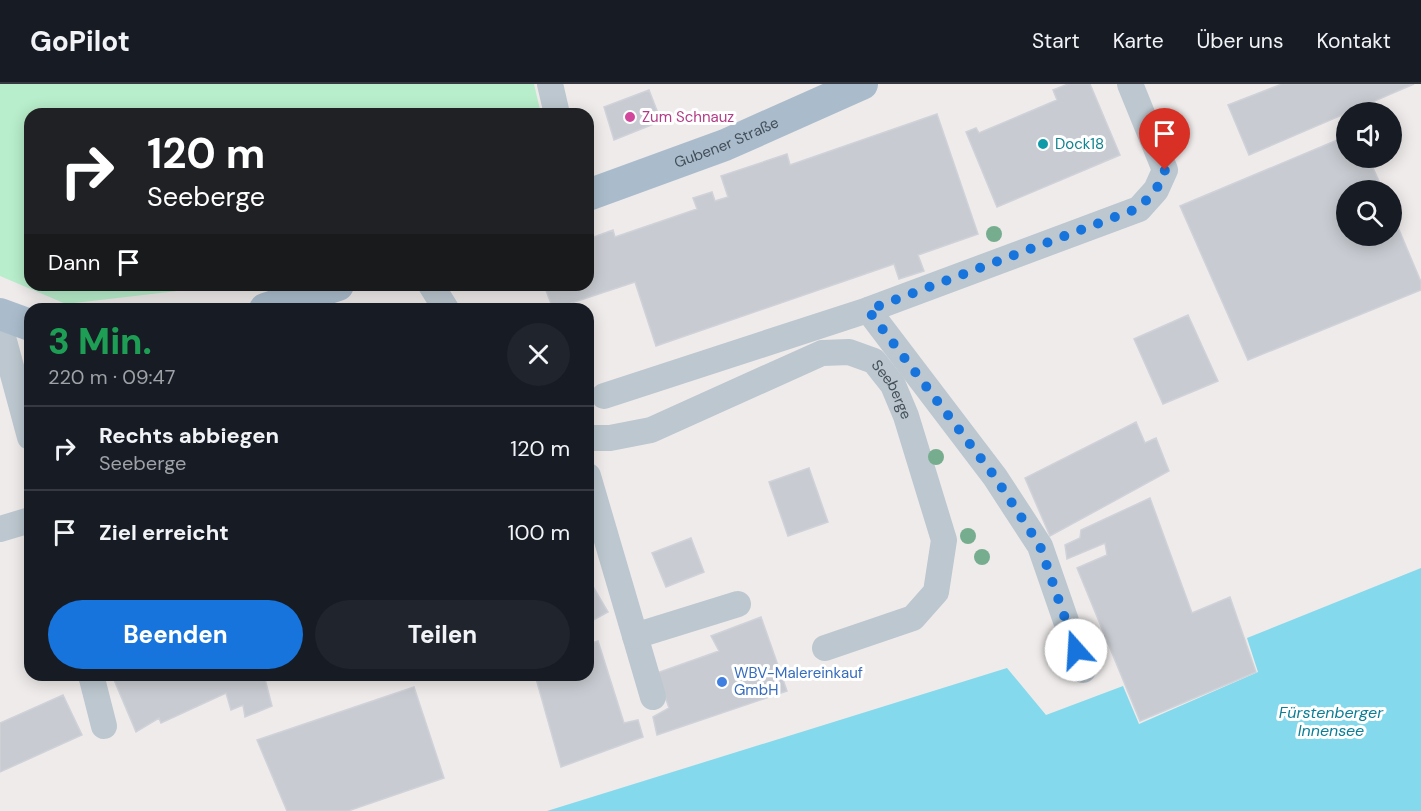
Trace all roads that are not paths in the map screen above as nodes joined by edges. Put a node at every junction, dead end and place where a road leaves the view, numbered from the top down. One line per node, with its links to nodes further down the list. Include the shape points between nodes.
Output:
1 (550, 84): 4 (street)
2 (862, 84): 5 (main road, Gubener Straße, via 725,145)
3 (1130, 84): 8 (street, via 1165,170 1156,190 1139,208)
4 (556, 108)
5 (594, 193)
6 (320, 291): 7 (main road)
7 (284, 303)
8 (868, 310): 11 (street); 20 (street, Seeberge, via 995,477 1040,546)
9 (9, 330): 10 (street); 12 (street)
10 (24, 335)
11 (604, 396)
12 (24, 406)
13 (594, 438): 19 (street, Seeberge, via 651,430 822,353 849,352 874,361 893,385 906,416 945,540 936,592 914,618)
14 (594, 496): 18 (street)
15 (24, 522): 16 (street)
16 (0, 529)
17 (738, 604): 18 (street)
18 (635, 636): 22 (street)
19 (825, 648)
20 (1083, 670)
21 (93, 681): 23 (street)
22 (653, 697)
23 (104, 726)

